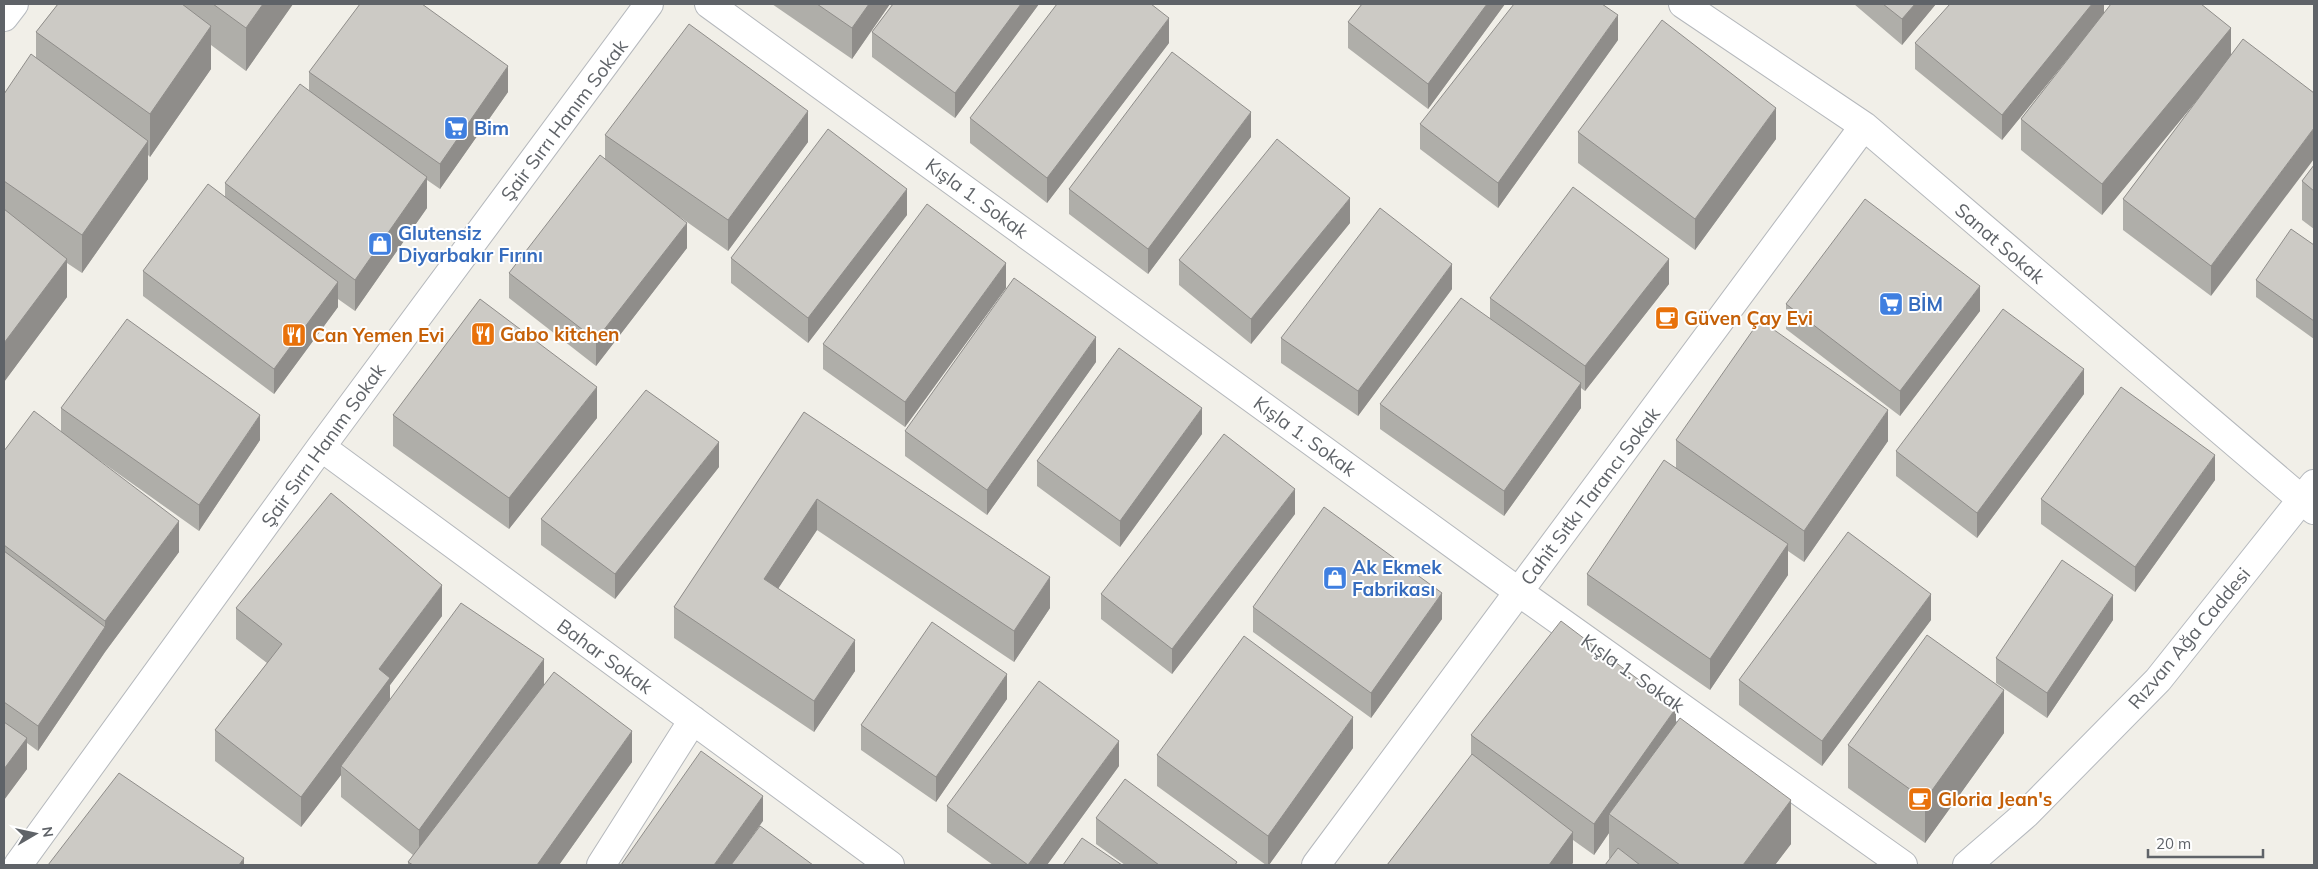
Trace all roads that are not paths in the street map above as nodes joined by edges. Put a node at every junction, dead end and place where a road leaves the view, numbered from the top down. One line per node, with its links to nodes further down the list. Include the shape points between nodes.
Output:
1 (14, 4): 5 (street)
2 (649, 4): 7 (street, Şair Sırrı Hanım Sokak)
3 (709, 4): 9 (street, Kışla 1. Sokak)
4 (1683, 4): 6 (street, Sanat Sokak)
5 (4, 17)
6 (1864, 126): 8 (street, Sanat Sokak); 9 (street, Cahit Sıtkı Tarancı Sokak)
7 (321, 447): 10 (street, Bahar Sokak); 11 (street, Şair Sırrı Hanım Sokak)
8 (2310, 499): 16 (street, Rızvan Ağa Caddesi, via 2158,680 2026,814)
9 (1519, 592): 14 (street, Cahit Sıtkı Tarancı Sokak); 15 (street, Kışla 1. Sokak)
10 (693, 720): 12 (street); 13 (street, Bahar Sokak)
11 (18, 865)
12 (601, 865)
13 (890, 865)
14 (1316, 865)
15 (1903, 865)
16 (1967, 865)

